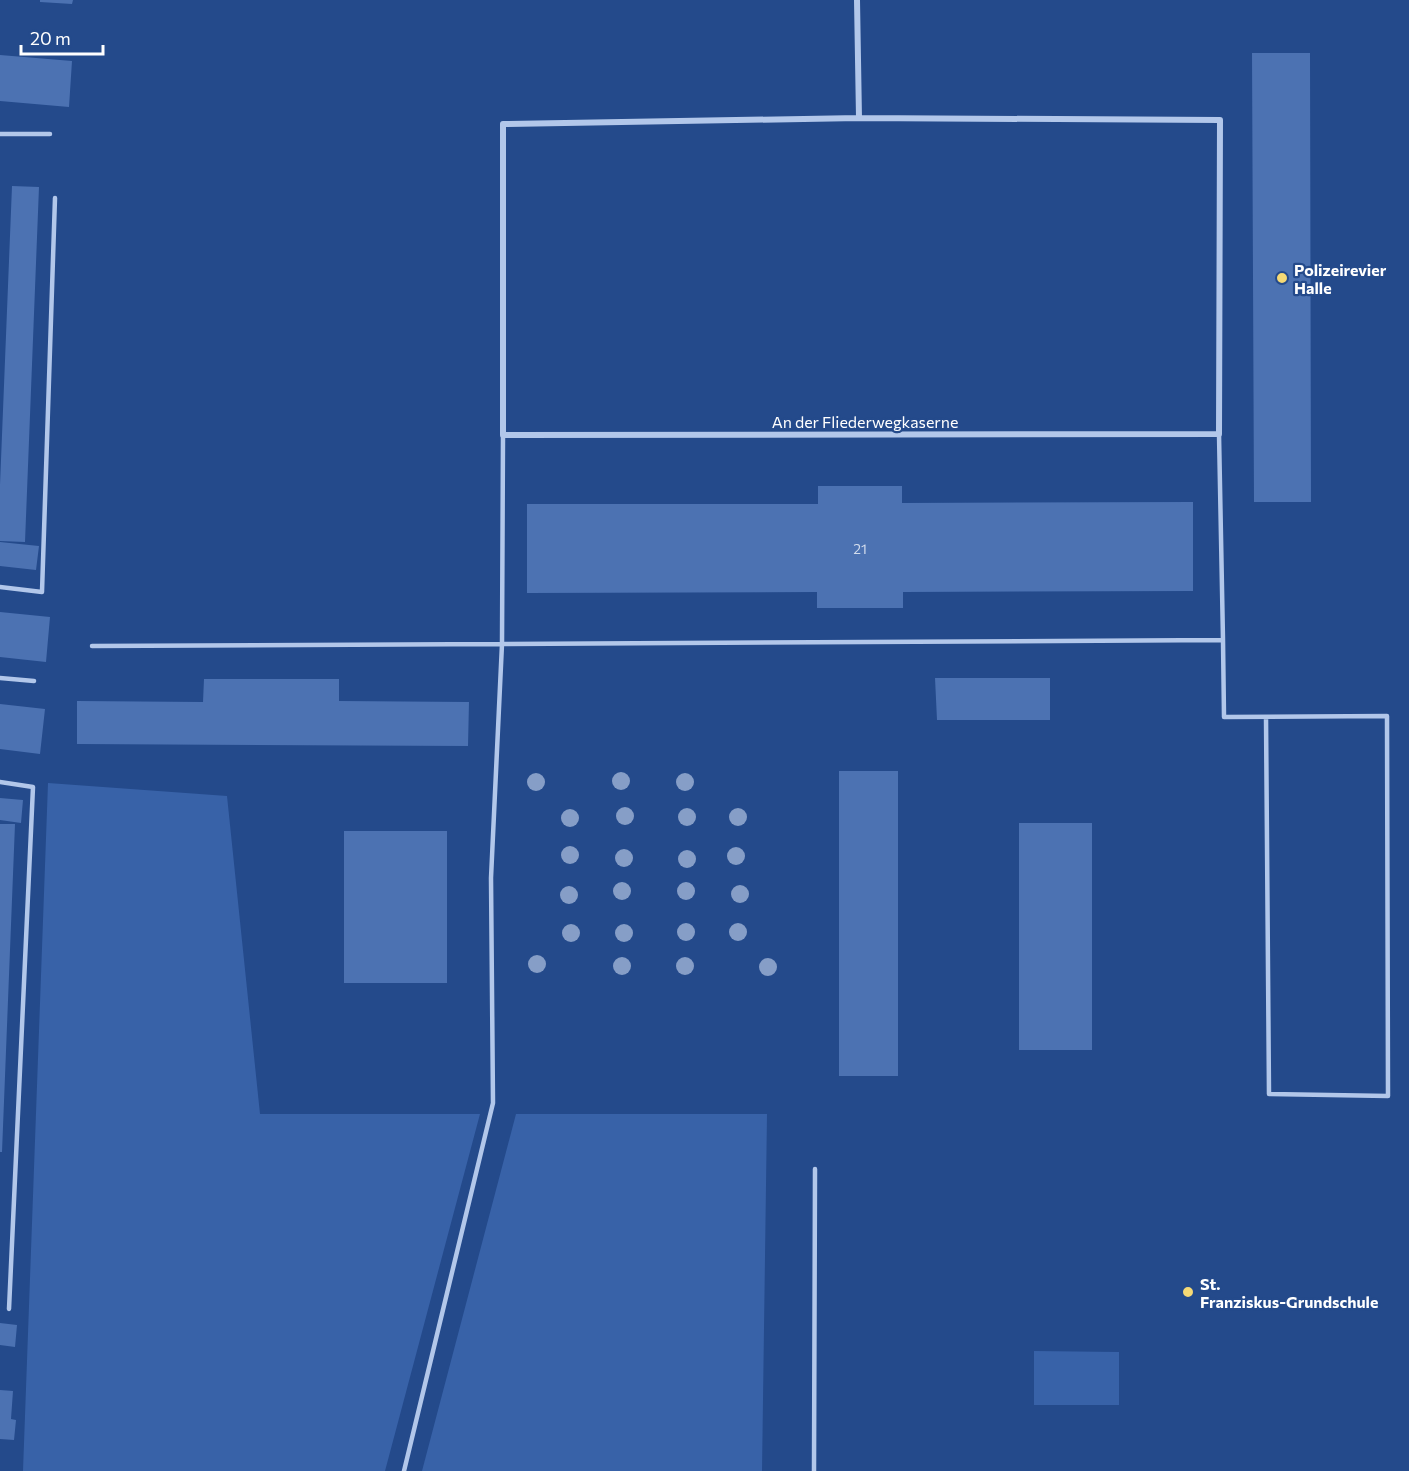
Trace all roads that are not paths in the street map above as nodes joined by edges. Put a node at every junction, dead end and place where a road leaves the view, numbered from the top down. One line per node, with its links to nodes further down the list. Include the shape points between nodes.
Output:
1 (857, 0): 2 (street)
2 (859, 118): 6 (street, via 1220,120); 7 (street, via 502,124)
3 (0, 134): 4 (lane)
4 (50, 134)
5 (55, 198): 8 (lane, via 42,592)
6 (1219, 434): 7 (street, An der Fliederwegkaserne); 9 (lane)
7 (502, 435): 10 (lane)
8 (0, 588)
9 (1224, 640): 10 (lane); 14 (lane, via 1224,717)
10 (502, 644): 11 (lane); 18 (lane, via 491,878 493,1103)
11 (92, 646)
12 (0, 678): 13 (lane)
13 (34, 681)
14 (1266, 717): 14 (lane, via 1387,716 1389,1096 1269,1094)
15 (0, 782): 17 (lane, via 33,787)
16 (815, 1168): 19 (lane)
17 (9, 1309)
18 (404, 1471)
19 (814, 1471)

